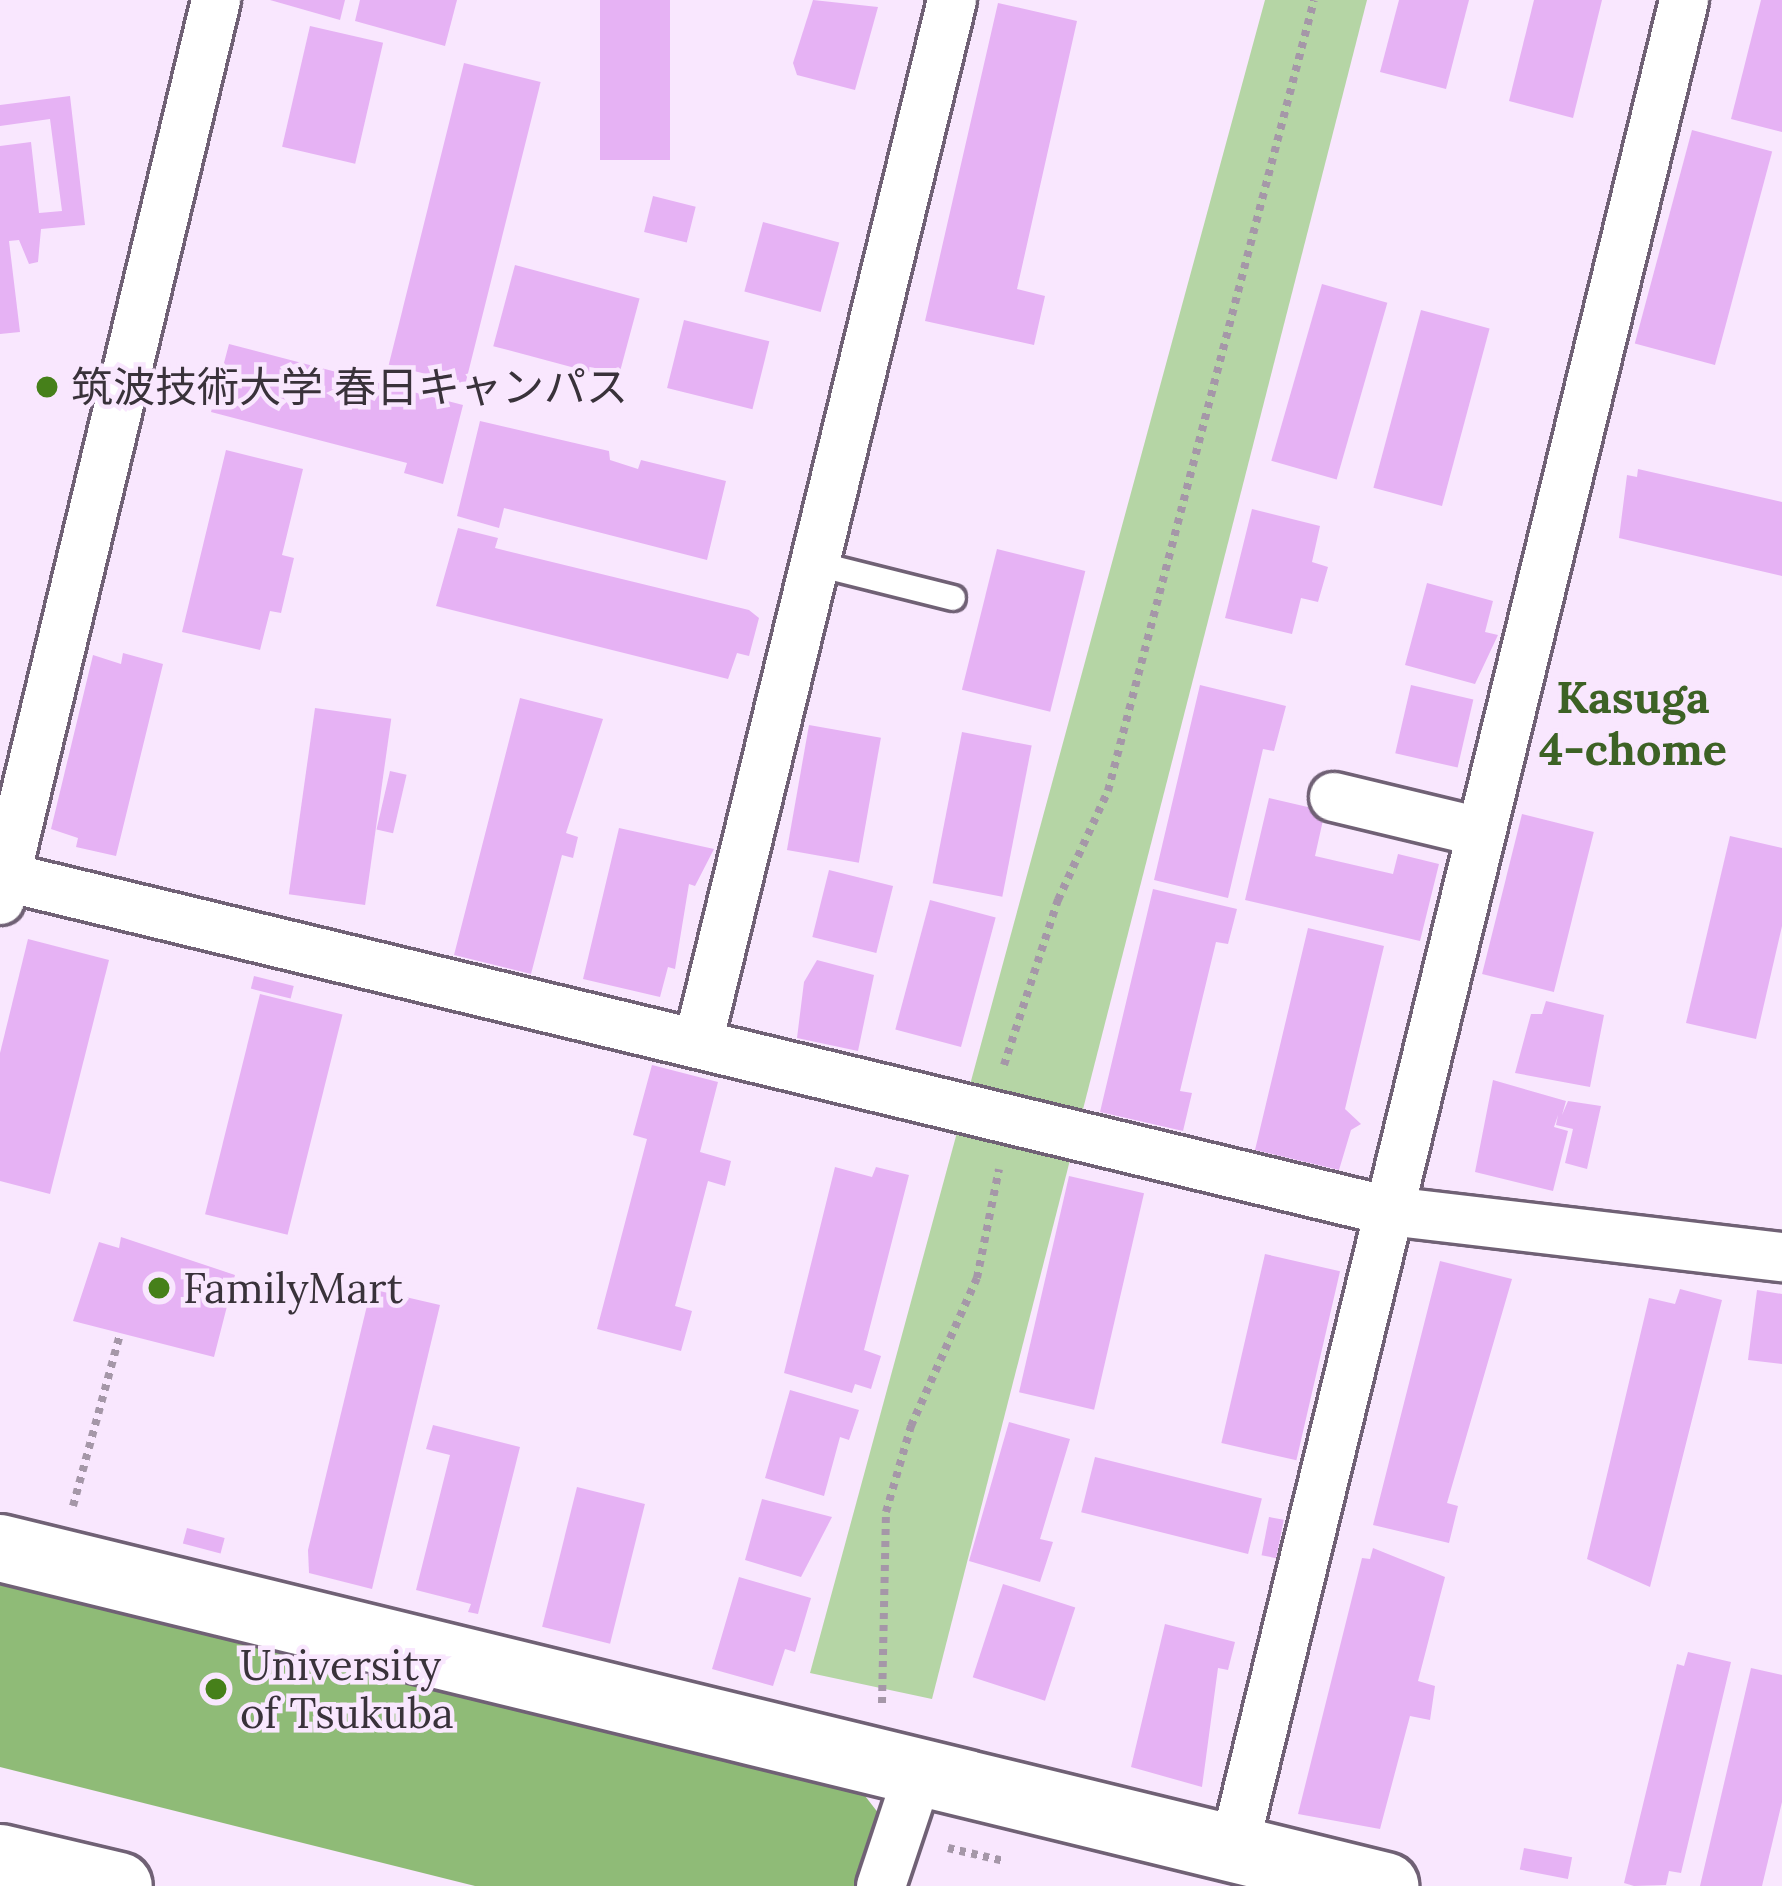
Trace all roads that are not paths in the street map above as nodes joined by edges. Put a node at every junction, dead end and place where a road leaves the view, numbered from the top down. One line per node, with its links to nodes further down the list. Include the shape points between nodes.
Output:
1 (216, 0): 8 (street)
2 (952, 0): 4 (street)
3 (1684, 0): 7 (street)
4 (817, 563): 5 (lane); 9 (street)
5 (953, 598)
6 (1334, 797): 7 (street)
7 (1480, 832): 10 (street)
8 (3, 888): 9 (street)
9 (698, 1043): 10 (street)
10 (1388, 1211): 11 (street); 14 (street)
11 (1782, 1257)
12 (0, 1548): 13 (street)
13 (900, 1747): 14 (street); 17 (street)
14 (1233, 1852): 18 (street)
15 (0, 1858): 16 (street)
16 (119, 1886)
17 (881, 1886)
18 (1385, 1886)

